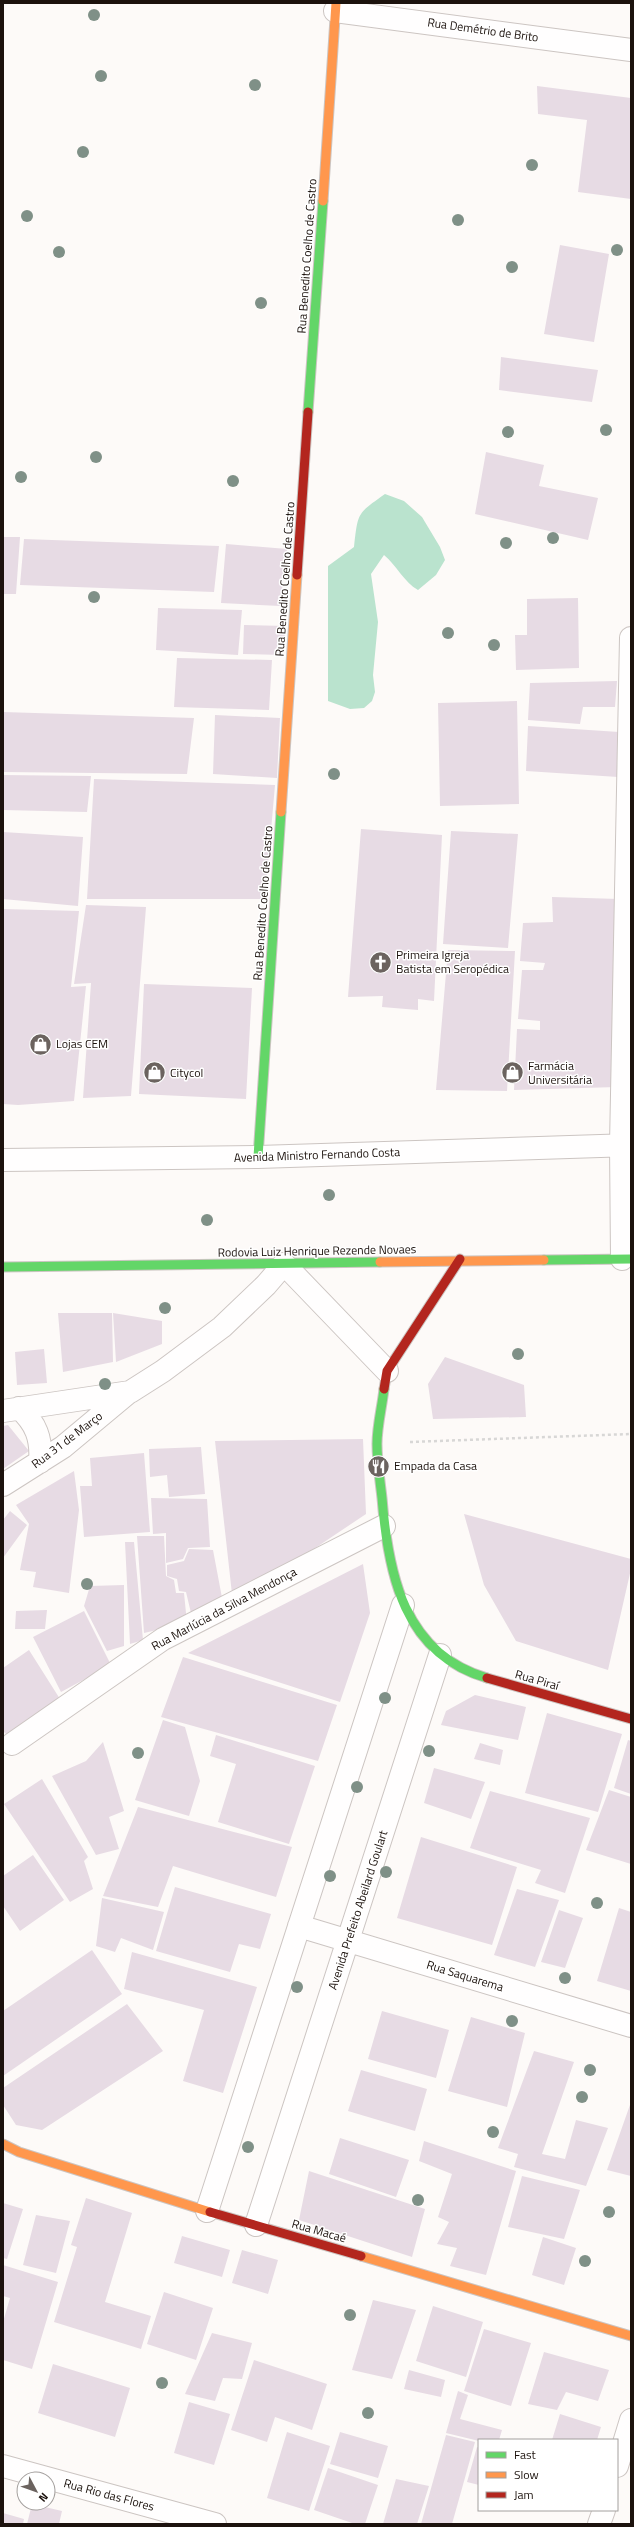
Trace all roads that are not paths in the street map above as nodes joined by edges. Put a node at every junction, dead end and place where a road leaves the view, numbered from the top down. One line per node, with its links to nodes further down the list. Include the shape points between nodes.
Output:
1 (335, 7): 2 (street, Rua Demétrio de Brito); 5 (main road, Rua Benedito Coelho de Castro)
2 (631, 50)
3 (631, 638): 4 (street)
4 (626, 1145): 5 (street, Avenida Ministro Fernando Costa); 8 (street)
5 (258, 1157): 6 (street, Avenida Ministro Fernando Costa)
6 (3, 1160)
7 (460, 1259): 8 (main road, Rodovia Luiz Henrique Rezende Novaes); 9 (main road, Rodovia Luiz Henrique Rezende Novaes); 11 (main road)
8 (627, 1259)
9 (284, 1264): 10 (main road, Rodovia Luiz Henrique Rezende Novaes); 11 (street); 12 (street, via 222,1327)
10 (3, 1267)
11 (387, 1371): 16 (main road, via 377,1443)
12 (130, 1392): 13 (street); 14 (street, Rua 31 de Março, via 75,1438)
13 (11, 1410): 14 (street, via 34,1426 40,1438)
14 (40, 1462): 15 (street, Rua 31 de Março)
15 (3, 1485)
16 (384, 1526): 17 (main road, via 396,1586); 20 (street, Rua Marlúcia da Silva Mendonça, via 163,1639)
17 (403, 1605): 18 (main road, via 421,1636); 21 (street)
18 (440, 1655): 19 (main road, Rua Piraí, via 473,1674); 22 (street, Avenida Prefeito Abeilard Goulart)
19 (631, 1719)
20 (12, 1744)
21 (299, 1926): 22 (street, Rua Saquarema); 25 (street)
22 (348, 1941): 23 (street, Rua Saquarema); 26 (street, Avenida Prefeito Abeilard Goulart)
23 (631, 2026)
24 (3, 2144): 25 (main road, Rua Macaé, via 19,2152)
25 (207, 2211): 26 (main road, Rua Macaé)
26 (256, 2225): 27 (main road, Rua Macaé)
27 (631, 2336)
28 (631, 2420): 29 (street)
29 (618, 2463)
30 (3, 2466): 32 (street, Rua Rio das Flores)
31 (604, 2511): 33 (street)
32 (215, 2524)
33 (599, 2524)

